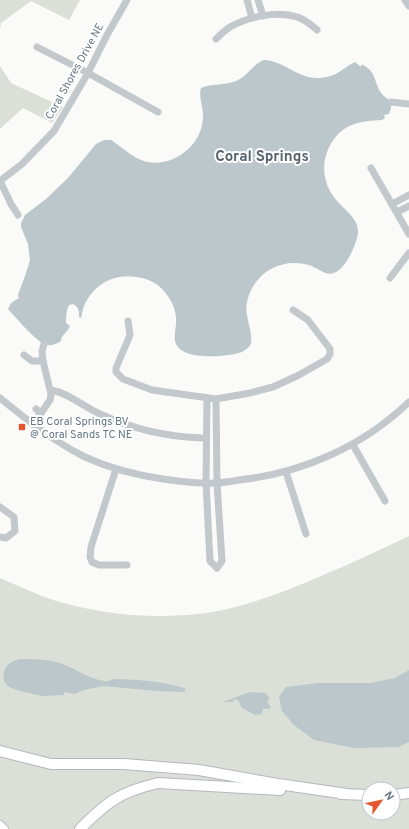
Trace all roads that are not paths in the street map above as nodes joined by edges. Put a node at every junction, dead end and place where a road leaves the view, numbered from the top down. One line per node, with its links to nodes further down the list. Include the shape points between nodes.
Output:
1 (127, 0): 11 (street, Coral Shores Drive NE, via 106,35)
2 (247, 0): 7 (street)
3 (258, 0): 6 (street)
4 (404, 0): 5 (street)
5 (409, 6)
6 (263, 16): 7 (street); 8 (street, via 280,14 298,17)
7 (252, 18): 9 (street, via 229,27)
8 (317, 30)
9 (216, 39)
10 (37, 47): 11 (street)
11 (88, 73): 14 (street); 16 (street, Coral Shores Drive NE, via 54,131 22,164)
12 (391, 102): 13 (street)
13 (409, 104)
14 (158, 112)
15 (371, 168): 18 (street)
16 (0, 181): 21 (street)
17 (409, 195): 18 (street)
18 (392, 204): 20 (street)
19 (409, 206): 20 (street)
20 (397, 212): 22 (street)
21 (18, 215)
22 (409, 234)
23 (409, 253): 24 (street)
24 (390, 278)
25 (293, 310): 33 (street, via 308,320 330,349 327,359 273,387)
26 (128, 322): 32 (street, via 130,335 116,368 116,372 123,379 152,390)
27 (44, 344): 29 (street)
28 (24, 355): 29 (street, via 32,361)
29 (43, 361): 30 (street)
30 (51, 390): 35 (street, via 50,400 38,411); 36 (street, via 128,425 167,435)
31 (0, 398): 35 (street)
32 (207, 398): 33 (street); 41 (street)
33 (216, 399): 40 (street)
34 (408, 404): 37 (street)
35 (32, 424): 38 (street, via 86,457)
36 (202, 438)
37 (352, 445): 39 (street, via 328,458); 42 (street)
38 (116, 468): 41 (street, via 142,476); 46 (street, via 90,557 92,562 99,566)
39 (286, 472): 40 (street); 44 (street)
40 (217, 483): 41 (street); 41 (street, via 222,561 217,568 210,561)
41 (206, 484)
42 (385, 501)
43 (0, 507): 45 (street, via 14,517 14,531 6,538)
44 (306, 534)
45 (0, 537)
46 (127, 565)
47 (0, 751): 48 (highway, via 52,764 124,764 199,770)
48 (347, 794): 49 (highway); 52 (highway, via 158,783 119,796 98,811)
49 (361, 795)
50 (0, 825): 51 (main road)
51 (4, 829)
52 (80, 829)

